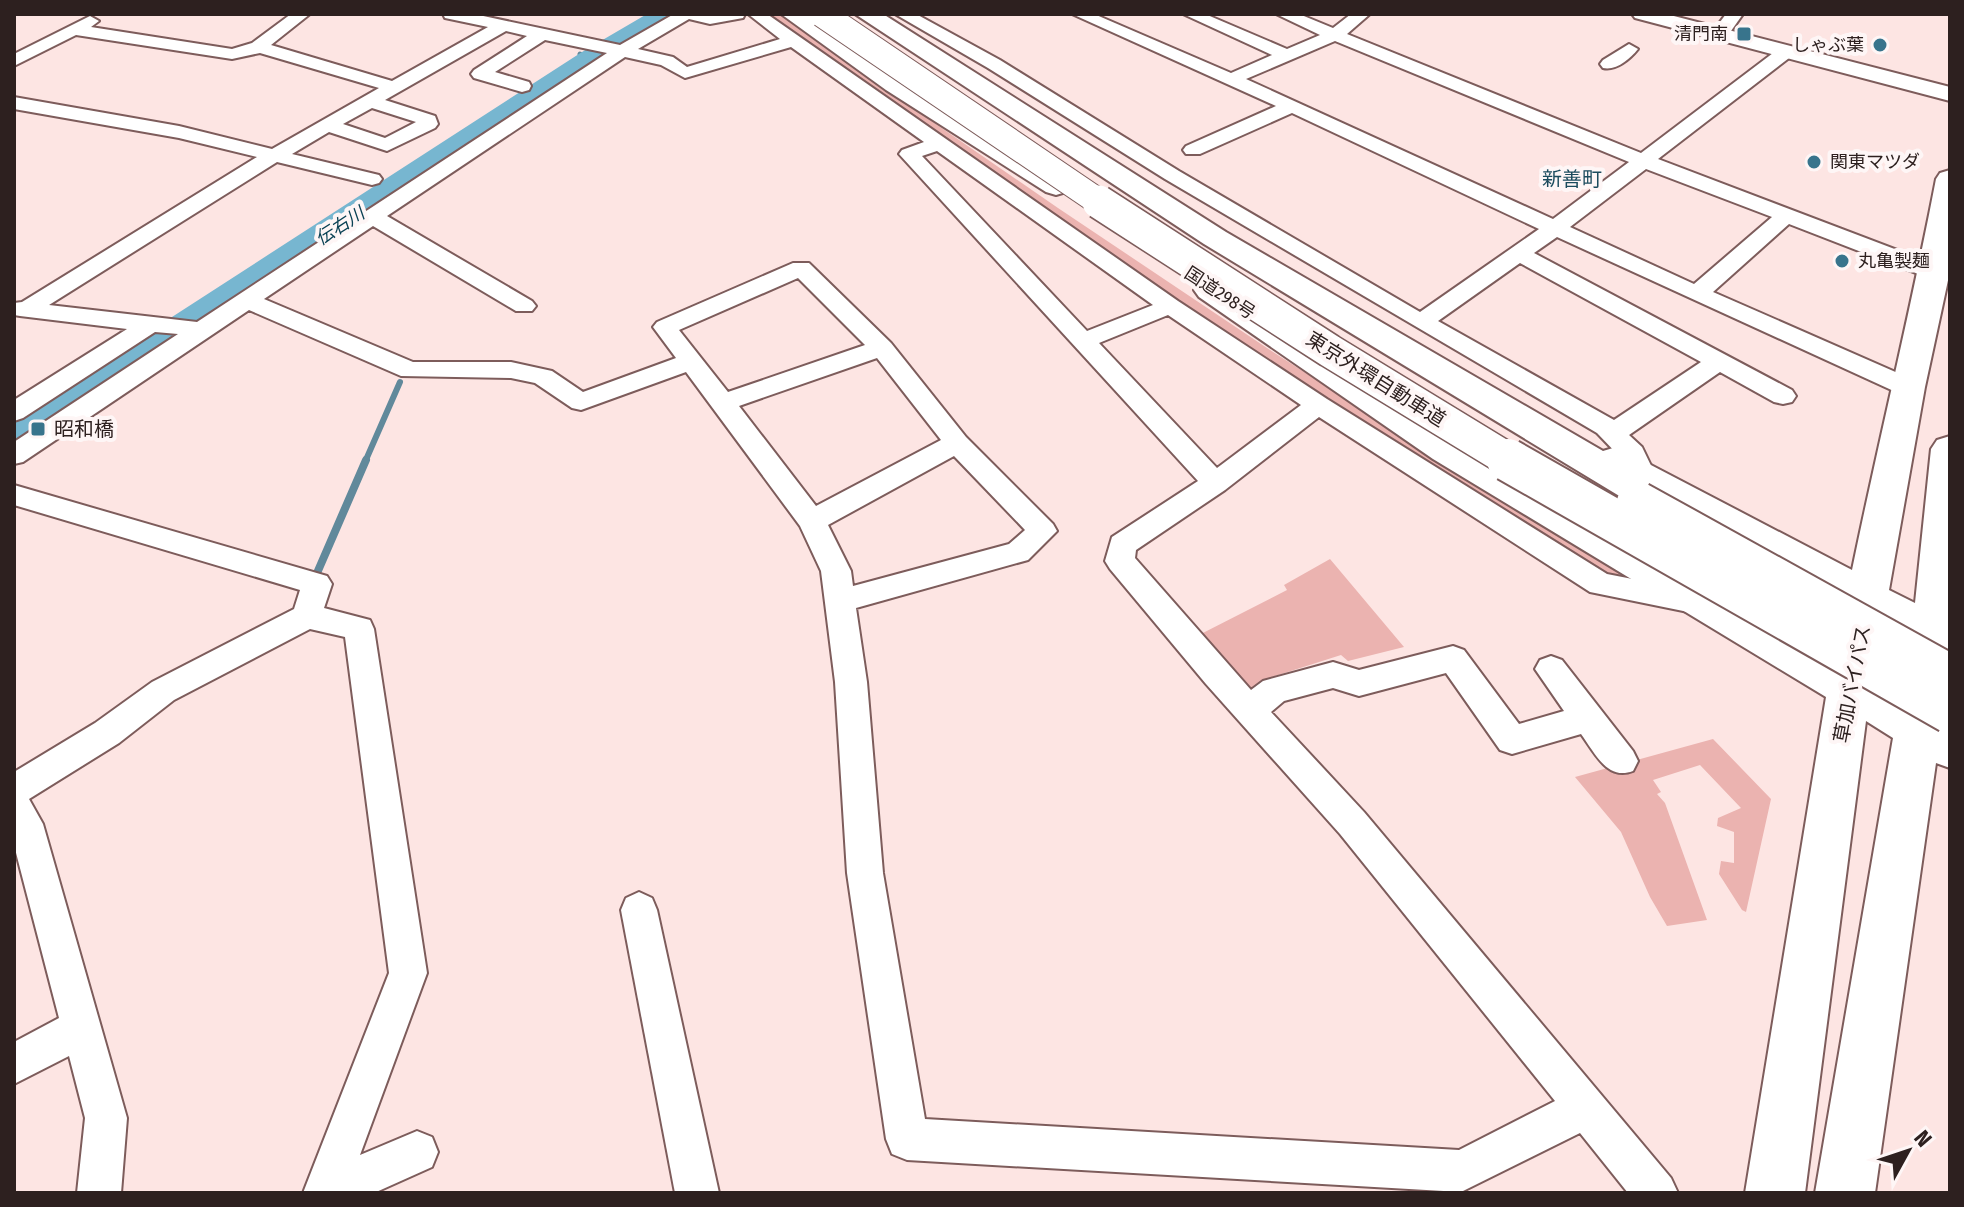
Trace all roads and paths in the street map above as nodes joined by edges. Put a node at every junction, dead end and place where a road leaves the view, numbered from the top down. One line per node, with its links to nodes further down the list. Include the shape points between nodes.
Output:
1 (102, 14): 21 (street)
2 (302, 14): 26 (street)
3 (453, 14): 20 (street)
4 (687, 14): 5 (street, via 710,19); 28 (street)
5 (737, 14)
6 (756, 14): 25 (street)
7 (793, 14): 48 (highway)
8 (808, 14): 48 (highway, 国道298号)
9 (822, 14): 91 (highway, 東京外環自動車道, bridge, via 1351,364 1636,535)
10 (853, 14): 87 (highway, 東京外環自動車道, bridge, via 1325,319 1626,496)
11 (867, 14): 46 (highway)
12 (1120, 14): 19 (street)
13 (1191, 14): 30 (street)
14 (1284, 14): 24 (street)
15 (1362, 14): 24 (street)
16 (1642, 14): 23 (main road)
17 (1735, 14): 23 (street)
18 (893, 18): 46 (highway); 60 (street, via 994,64)
19 (1089, 18): 33 (street)
20 (504, 25): 22 (street); 35 (street)
21 (74, 30): 26 (street, via 232,54); 31 (street)
22 (542, 34): 28 (street); 34 (street, via 480,74)
23 (1720, 34): 29 (main road)
24 (1334, 35): 30 (street); 44 (street)
25 (793, 41): 28 (street, via 685,73 667,61); 41 (street)
26 (258, 47): 35 (street)
27 (1629, 49): 32 (street)
28 (617, 51): 50 (street)
29 (1787, 51): 36 (main road); 44 (street)
30 (1286, 55): 33 (street)
31 (14, 61)
32 (1609, 64)
33 (1232, 79): 39 (street)
34 (522, 86)
35 (397, 88): 37 (street)
36 (1950, 94)
37 (372, 102): 40 (street); 40 (street, via 428,124 387,145)
38 (14, 103): 43 (street, via 179,132)
39 (1292, 106): 42 (street); 51 (street)
40 (329, 126): 43 (street)
41 (939, 143): 58 (street); 63 (street, via 909,154)
42 (1193, 150)
43 (273, 157): 45 (street); 59 (street)
44 (1641, 160): 49 (street); 51 (street)
45 (372, 179)
46 (1121, 179): 77 (highway)
47 (1950, 179): 54 (highway, 草加バイパス)
48 (1073, 196): 53 (highway, 国道298号)
49 (1786, 216): 54 (street); 55 (street)
50 (373, 217): 56 (street); 57 (street)
51 (1558, 226): 52 (street); 55 (street)
52 (1519, 254): 60 (street); 66 (street)
53 (1169, 260): 80 (highway, 国道298号); 83 (highway, via 1446,450)
54 (1934, 272): 67 (highway, 草加バイパス)
55 (1697, 294): 67 (street)
56 (248, 301): 62 (street); 65 (street, via 410,370 511,370 543,377 581,402)
57 (524, 306)
58 (1170, 306): 63 (street); 70 (street)
59 (21, 308): 61 (street)
60 (1421, 322): 72 (street)
61 (157, 323): 62 (street); 71 (street)
62 (199, 329): 75 (street)
63 (1085, 340): 76 (street)
64 (882, 348): 65 (street, via 801,268 665,327); 69 (street); 73 (street)
65 (693, 360): 69 (street)
66 (1720, 361): 68 (street); 72 (street)
67 (1907, 387): 81 (highway, 草加バイパス)
68 (1783, 396)
69 (725, 402): 79 (street)
70 (1318, 405): 76 (street); 83 (street, via 1600,584)
71 (14, 412)
72 (1613, 433): 77 (street, via 1633,454)
73 (957, 443): 79 (street); 82 (street, via 1043,531 1018,552)
74 (1950, 449): 85 (highway)
75 (14, 455)
76 (1215, 483): 89 (street, via 1122,545 1120,561)
77 (1639, 483): 81 (highway)
78 (14, 495): 84 (street, via 317,584)
79 (812, 521): 82 (street, via 836,571)
80 (1644, 555)
81 (1868, 599): 85 (highway); 88 (highway, 草加バイパス)
82 (840, 601): 98 (street, via 865,873 907,1139 1461,1171)
83 (1700, 602): 88 (highway)
84 (307, 616): 93 (street, via 163,691); 101 (street, via 359,629 408,973)
85 (1941, 638): 91 (highway)
86 (1551, 669): 90 (street)
87 (1950, 676)
88 (1849, 691): 91 (highway); 104 (highway, 草加バイパス)
89 (1249, 711): 90 (street, via 1274,690 1333,675 1359,683 1465,656 1512,740); 98 (street, via 1352,823)
90 (1588, 718): 92 (street)
91 (1940, 730): 105 (highway)
92 (1621, 761)
93 (14, 790)
94 (14, 806): 96 (street, via 26,824)
95 (639, 910): 102 (street)
96 (82, 1027): 97 (street); 100 (street, via 106,1118)
97 (14, 1064)
98 (1585, 1108): 103 (street)
99 (417, 1152): 101 (street)
100 (99, 1193)
101 (325, 1193)
102 (697, 1193)
103 (1656, 1193)
104 (1775, 1193)
105 (1845, 1193)

